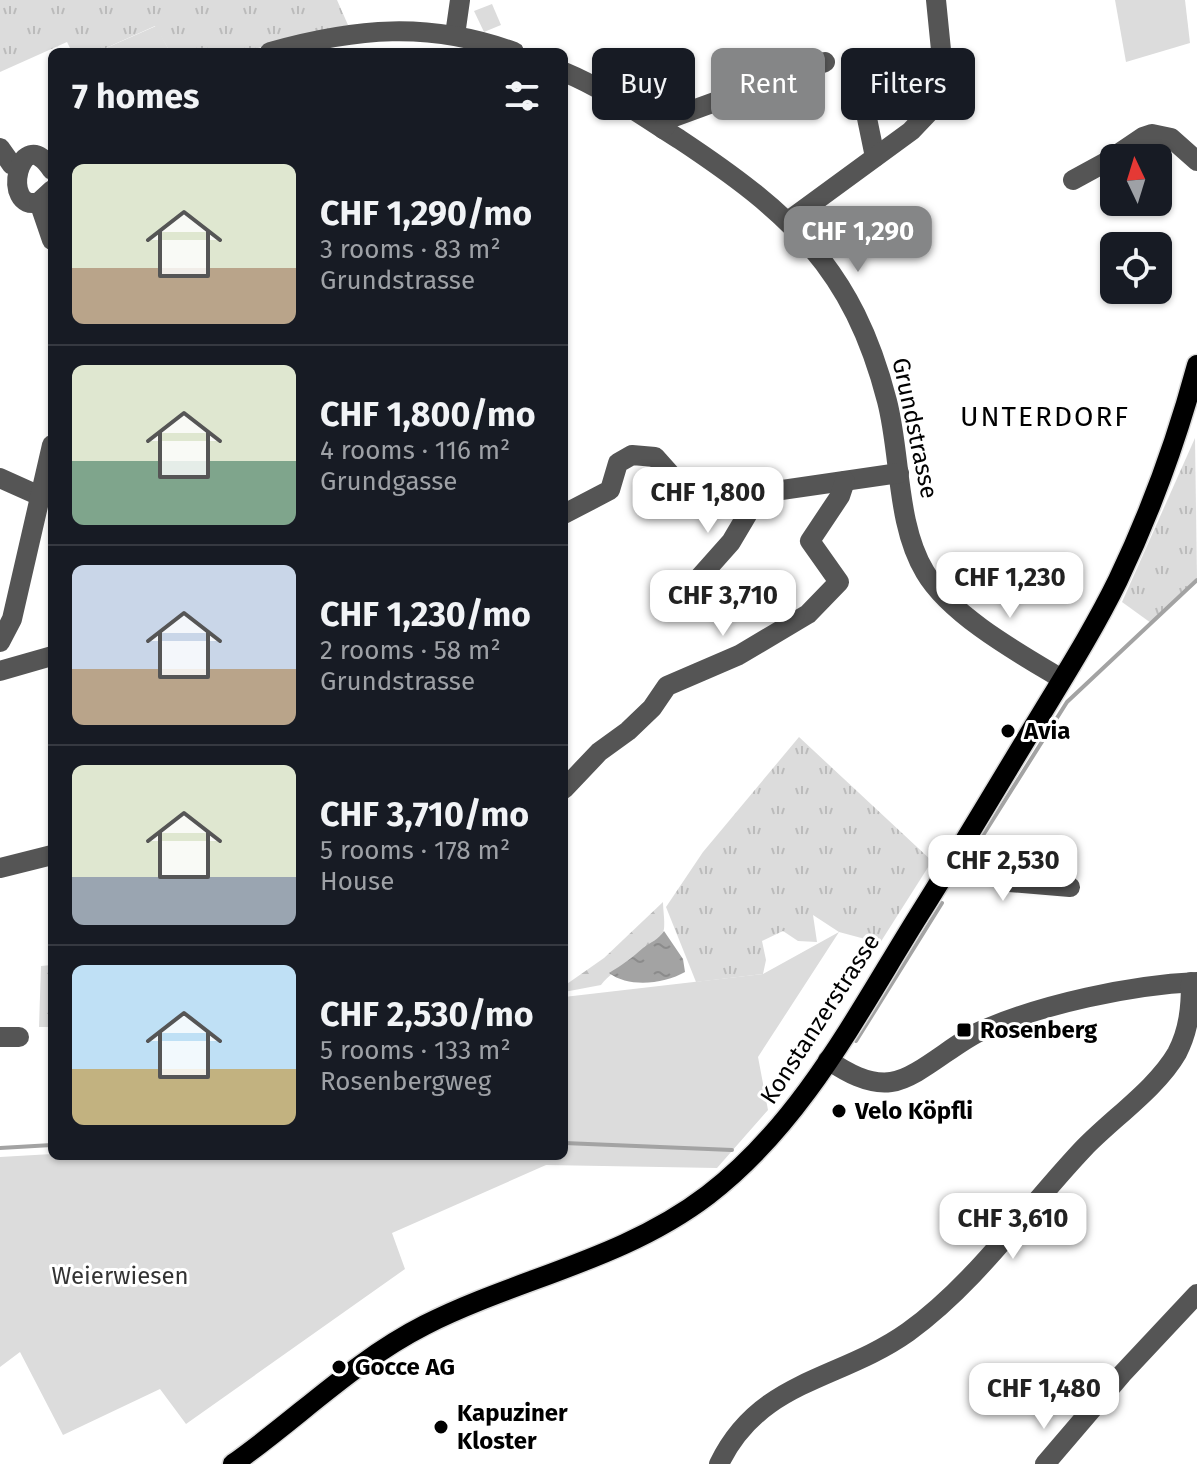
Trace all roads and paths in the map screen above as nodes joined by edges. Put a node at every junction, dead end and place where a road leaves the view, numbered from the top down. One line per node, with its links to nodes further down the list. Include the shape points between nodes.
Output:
1 (460, 0): 3 (street)
2 (936, 0): 11 (street, via 943,70 939,95 919,124)
3 (455, 35): 4 (street, via 374,30); 5 (street)
4 (284, 48)
5 (500, 48)
6 (568, 74): 9 (street, Grundstrasse, via 606,91)
7 (711, 103): 9 (street, via 671,118)
8 (867, 120): 11 (street)
9 (663, 129): 17 (street, Grundstrasse)
10 (6, 156): 13 (street, via 32,156); 16 (street)
11 (875, 157): 17 (street)
12 (1197, 161): 14 (street, via 1171,138 1152,134)
13 (48, 164)
14 (1073, 180)
15 (46, 196): 16 (street, via 24,203)
16 (6, 197)
17 (788, 221): 19 (street, Grundstrasse, via 824,262 854,309 889,405)
18 (1197, 365): 30 (main road, Konstanzerstrasse, via 1140,531)
19 (899, 473): 22 (street); 30 (street, Grundstrasse, via 910,539 925,573 950,603)
20 (48, 474): 24 (street)
21 (0, 478): 24 (street)
22 (845, 481): 23 (street); 31 (street, via 810,541 839,582 808,614 739,655 667,686 652,708)
23 (760, 493): 25 (street, via 700,499 688,494 655,457 632,455 618,463 610,490); 26 (street, via 731,542)
24 (40, 496): 27 (street, via 12,619)
25 (568, 512)
26 (683, 596)
27 (0, 642)
28 (48, 657): 29 (street)
29 (0, 671)
30 (1062, 679): 32 (main road, Konstanzerstrasse)
31 (568, 785)
32 (959, 850): 35 (street, via 1009,882); 37 (main road, Konstanzerstrasse)
33 (48, 856): 34 (street)
34 (0, 868)
35 (1070, 887)
36 (1194, 982): 37 (street, via 1121,991 997,1024 897,1081 875,1082); 40 (street, via 1187,1029 1169,1065 964,1282 878,1351 770,1402 743,1426)
37 (828, 1060): 39 (main road, Konstanzerstrasse, via 759,1150 676,1218 615,1250 407,1335)
38 (1197, 1294): 41 (street)
39 (233, 1464)
40 (719, 1464)
41 (1045, 1464)

